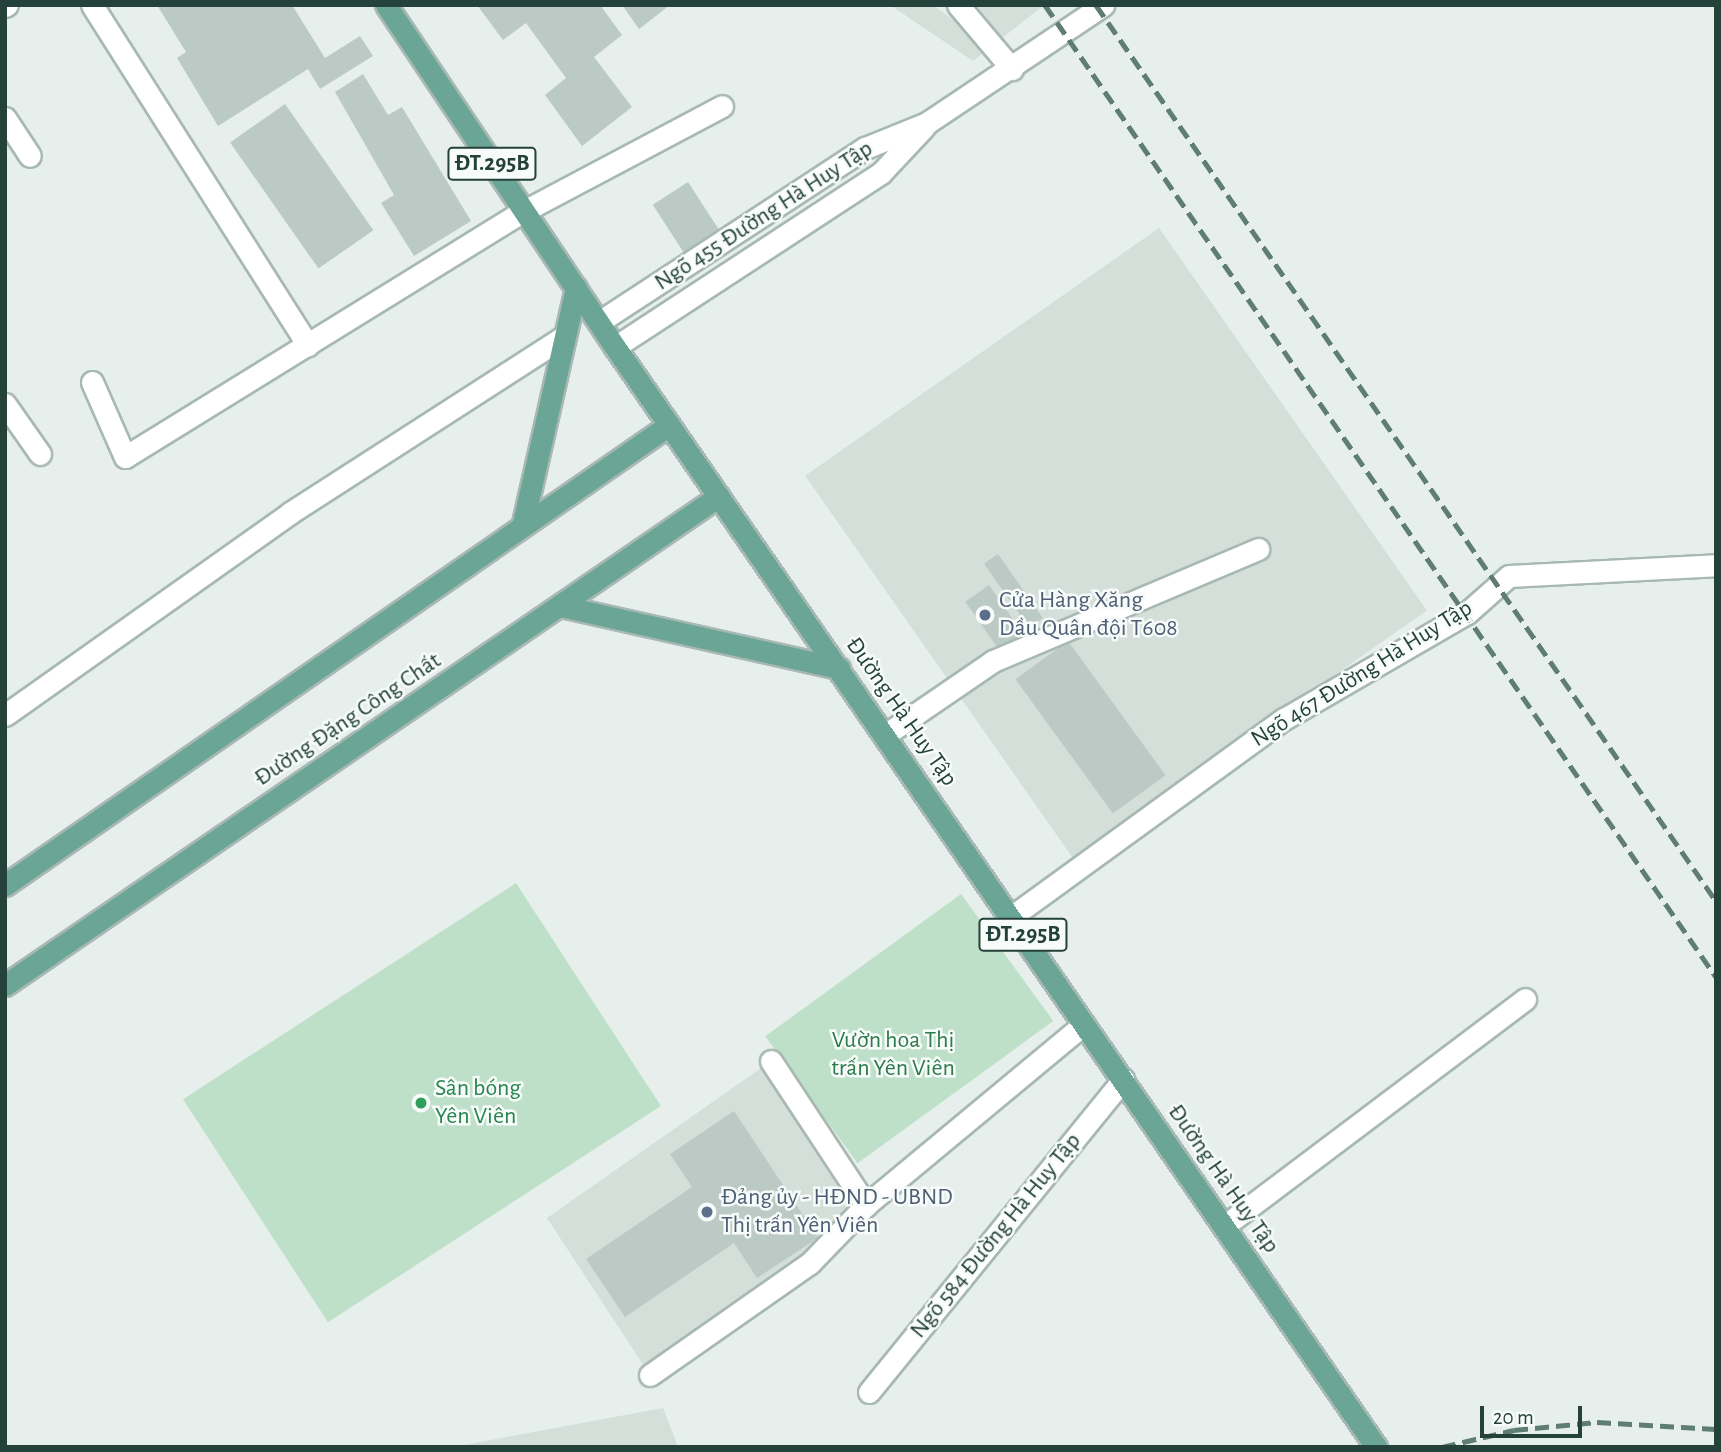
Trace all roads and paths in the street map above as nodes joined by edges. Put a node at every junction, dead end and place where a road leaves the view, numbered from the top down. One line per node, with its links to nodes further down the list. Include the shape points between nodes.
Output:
1 (92, 5): 14 (street)
2 (386, 5): 10 (main road, Đường Hà Huy Tập / ĐT.295B)
3 (958, 5): 5 (street)
4 (1103, 5): 5 (street)
5 (1012, 69): 8 (street)
6 (722, 106): 10 (street)
7 (5, 118): 9 (street)
8 (927, 123): 12 (street, Ngõ 455 Đường Hà Huy Tập, via 865,148); 15 (street, Ngõ 455 Đường Hà Huy Tập, via 881,173)
9 (30, 156)
10 (524, 211): 11 (main road, Đường Hà Huy Tập / ĐT.295B); 14 (street)
11 (576, 288): 12 (main road, Đường Hà Huy Tập / ĐT.295B); 13 (main road)
12 (599, 322): 15 (main road, Đường Hà Huy Tập / ĐT.295B)
13 (563, 337): 21 (main road); 26 (street, via 290,513)
14 (308, 345): 16 (street, via 125,457)
15 (615, 347): 18 (main road, Đường Hà Huy Tập / ĐT.295B)
16 (92, 383)
17 (5, 404): 19 (street)
18 (669, 425): 20 (main road, Đường Hà Huy Tập / ĐT.295B); 21 (main road)
19 (40, 454)
20 (719, 496): 24 (main road, Đường Đặng Công Chất); 25 (main road, Đường Hà Huy Tập / ĐT.295B)
21 (523, 523): 28 (main road)
22 (1258, 549): 27 (street, via 993,661)
23 (1716, 565): 29 (street, Ngõ 467 Đường Hà Huy Tập, via 1509,576 1467,613 1284,719)
24 (561, 606): 25 (main road); 30 (main road, Đường Đặng Công Chất)
25 (839, 668): 27 (main road, Đường Hà Huy Tập / ĐT.295B)
26 (5, 715)
27 (885, 735): 29 (main road, Đường Hà Huy Tập / ĐT.295B)
28 (5, 885)
29 (1011, 917): 32 (main road, Đường Hà Huy Tập / ĐT.295B)
30 (5, 985)
31 (1525, 999): 36 (street)
32 (1084, 1024): 34 (main road, Đường Hà Huy Tập / ĐT.295B); 35 (street)
33 (771, 1061): 35 (street)
34 (1123, 1079): 36 (main road, Đường Hà Huy Tập / ĐT.295B); 38 (street, Ngõ 584 Đường Hà Huy Tập)
35 (866, 1205): 37 (street, via 810,1263)
36 (1224, 1226): 39 (main road, Đường Hà Huy Tập / ĐT.295B)
37 (650, 1375)
38 (869, 1392)
39 (1376, 1447)

